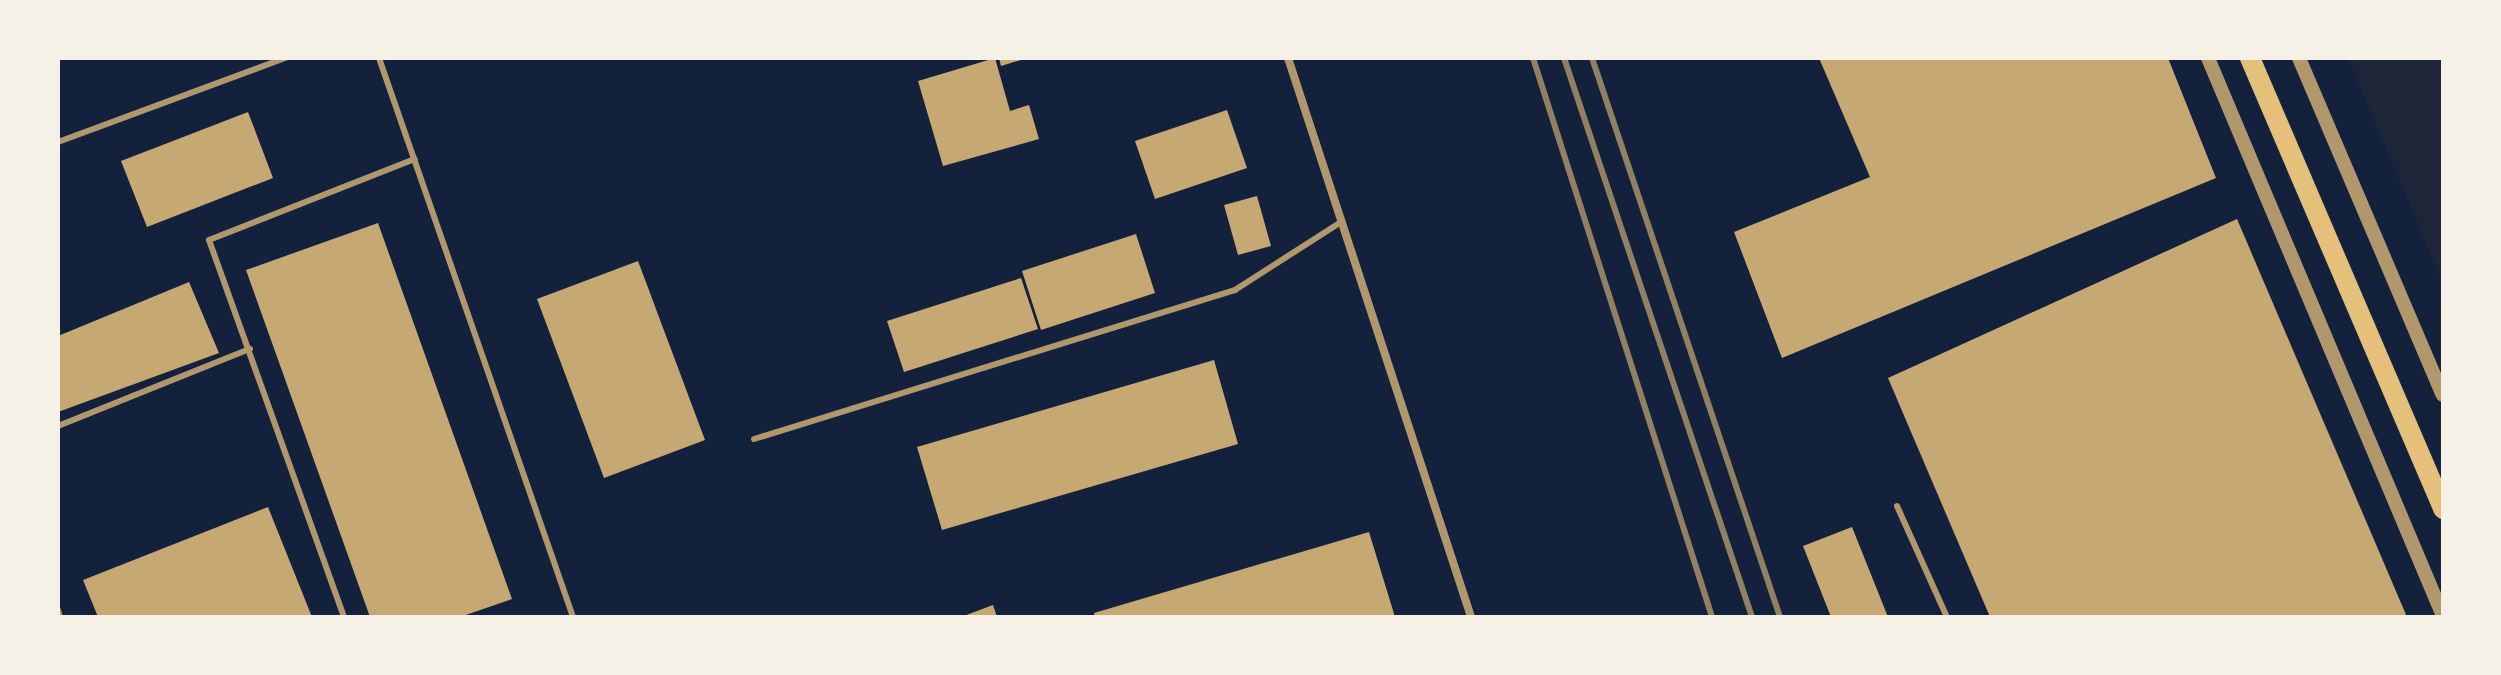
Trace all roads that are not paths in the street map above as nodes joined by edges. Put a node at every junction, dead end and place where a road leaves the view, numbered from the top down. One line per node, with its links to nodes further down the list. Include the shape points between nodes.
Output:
1 (285, 58): 7 (lane)
2 (379, 58): 8 (lane)
3 (1288, 58): 9 (street)
4 (2208, 58): 17 (street)
5 (2250, 58): 15 (main road)
6 (2299, 58): 11 (street)
7 (58, 142)
8 (415, 159): 10 (lane, via 209,240); 20 (lane)
9 (1341, 222): 13 (lane, via 1235,290); 21 (street)
10 (250, 349): 12 (lane); 19 (lane)
11 (2443, 395)
12 (58, 426)
13 (754, 439)
14 (1897, 506): 22 (lane)
15 (2443, 509)
16 (58, 610): 18 (lane)
17 (2443, 616)
18 (60, 617)
19 (344, 617)
20 (573, 617)
21 (1471, 617)
22 (1947, 617)

